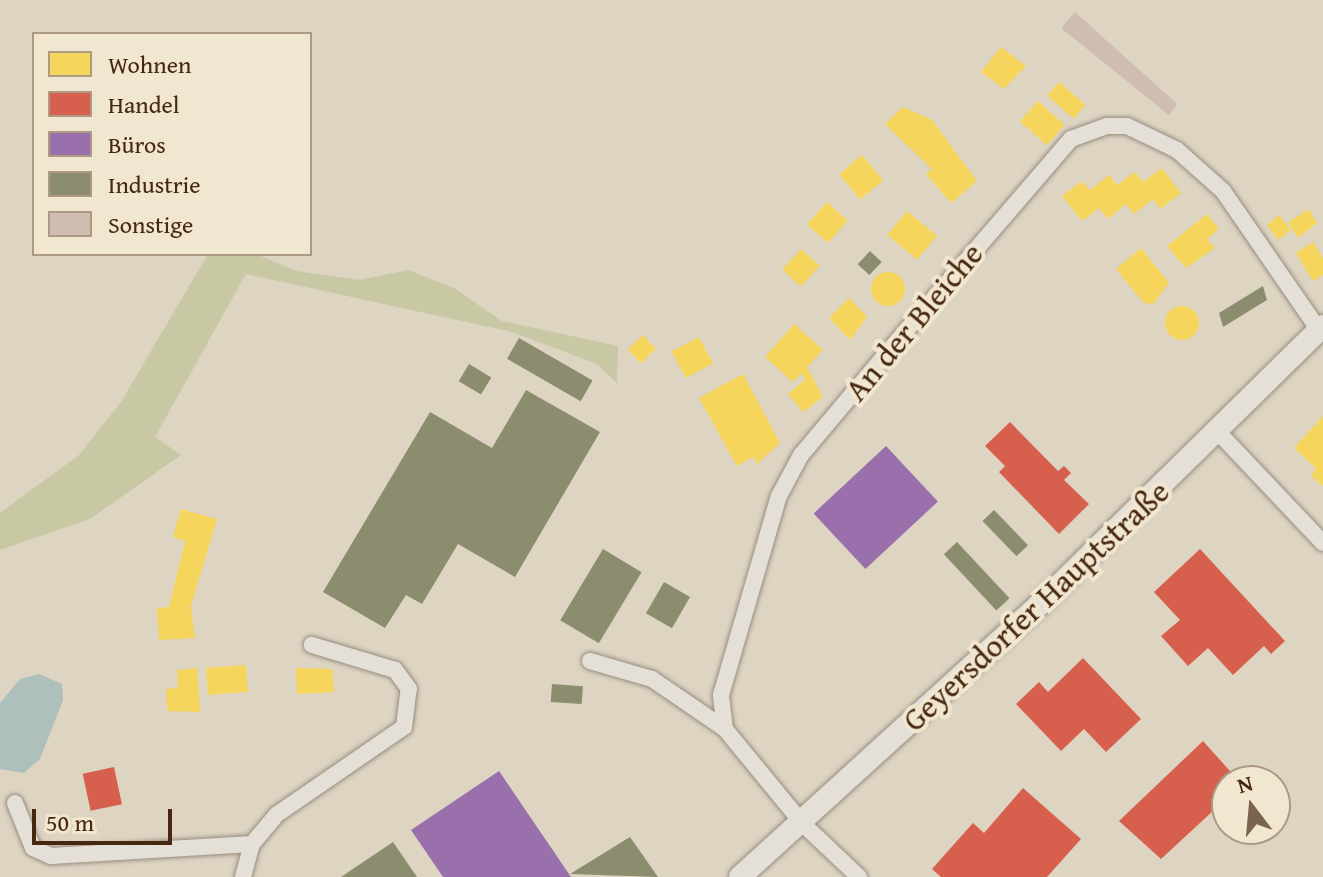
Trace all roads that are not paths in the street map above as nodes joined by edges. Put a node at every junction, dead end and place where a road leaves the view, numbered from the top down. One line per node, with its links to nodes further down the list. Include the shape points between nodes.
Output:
1 (1321, 328): 2 (main road, Geyersdorfer Hauptstraße); 6 (street, An der Bleiche, via 1223,191 1177,150 1127,126 1071,139 801,455 756,557 722,671)
2 (1219, 433): 3 (street); 8 (main road, Geyersdorfer Hauptstraße)
3 (1323, 543)
4 (312, 645): 9 (street, via 395,670 409,689 404,727 276,815)
5 (590, 661): 6 (street, via 652,679)
6 (725, 729): 8 (street)
7 (15, 803): 9 (street, via 33,848 51,856)
8 (803, 824): 11 (main road, Geyersdorfer Hauptstraße); 12 (street)
9 (252, 844): 10 (street)
10 (243, 877)
11 (740, 877)
12 (859, 877)

